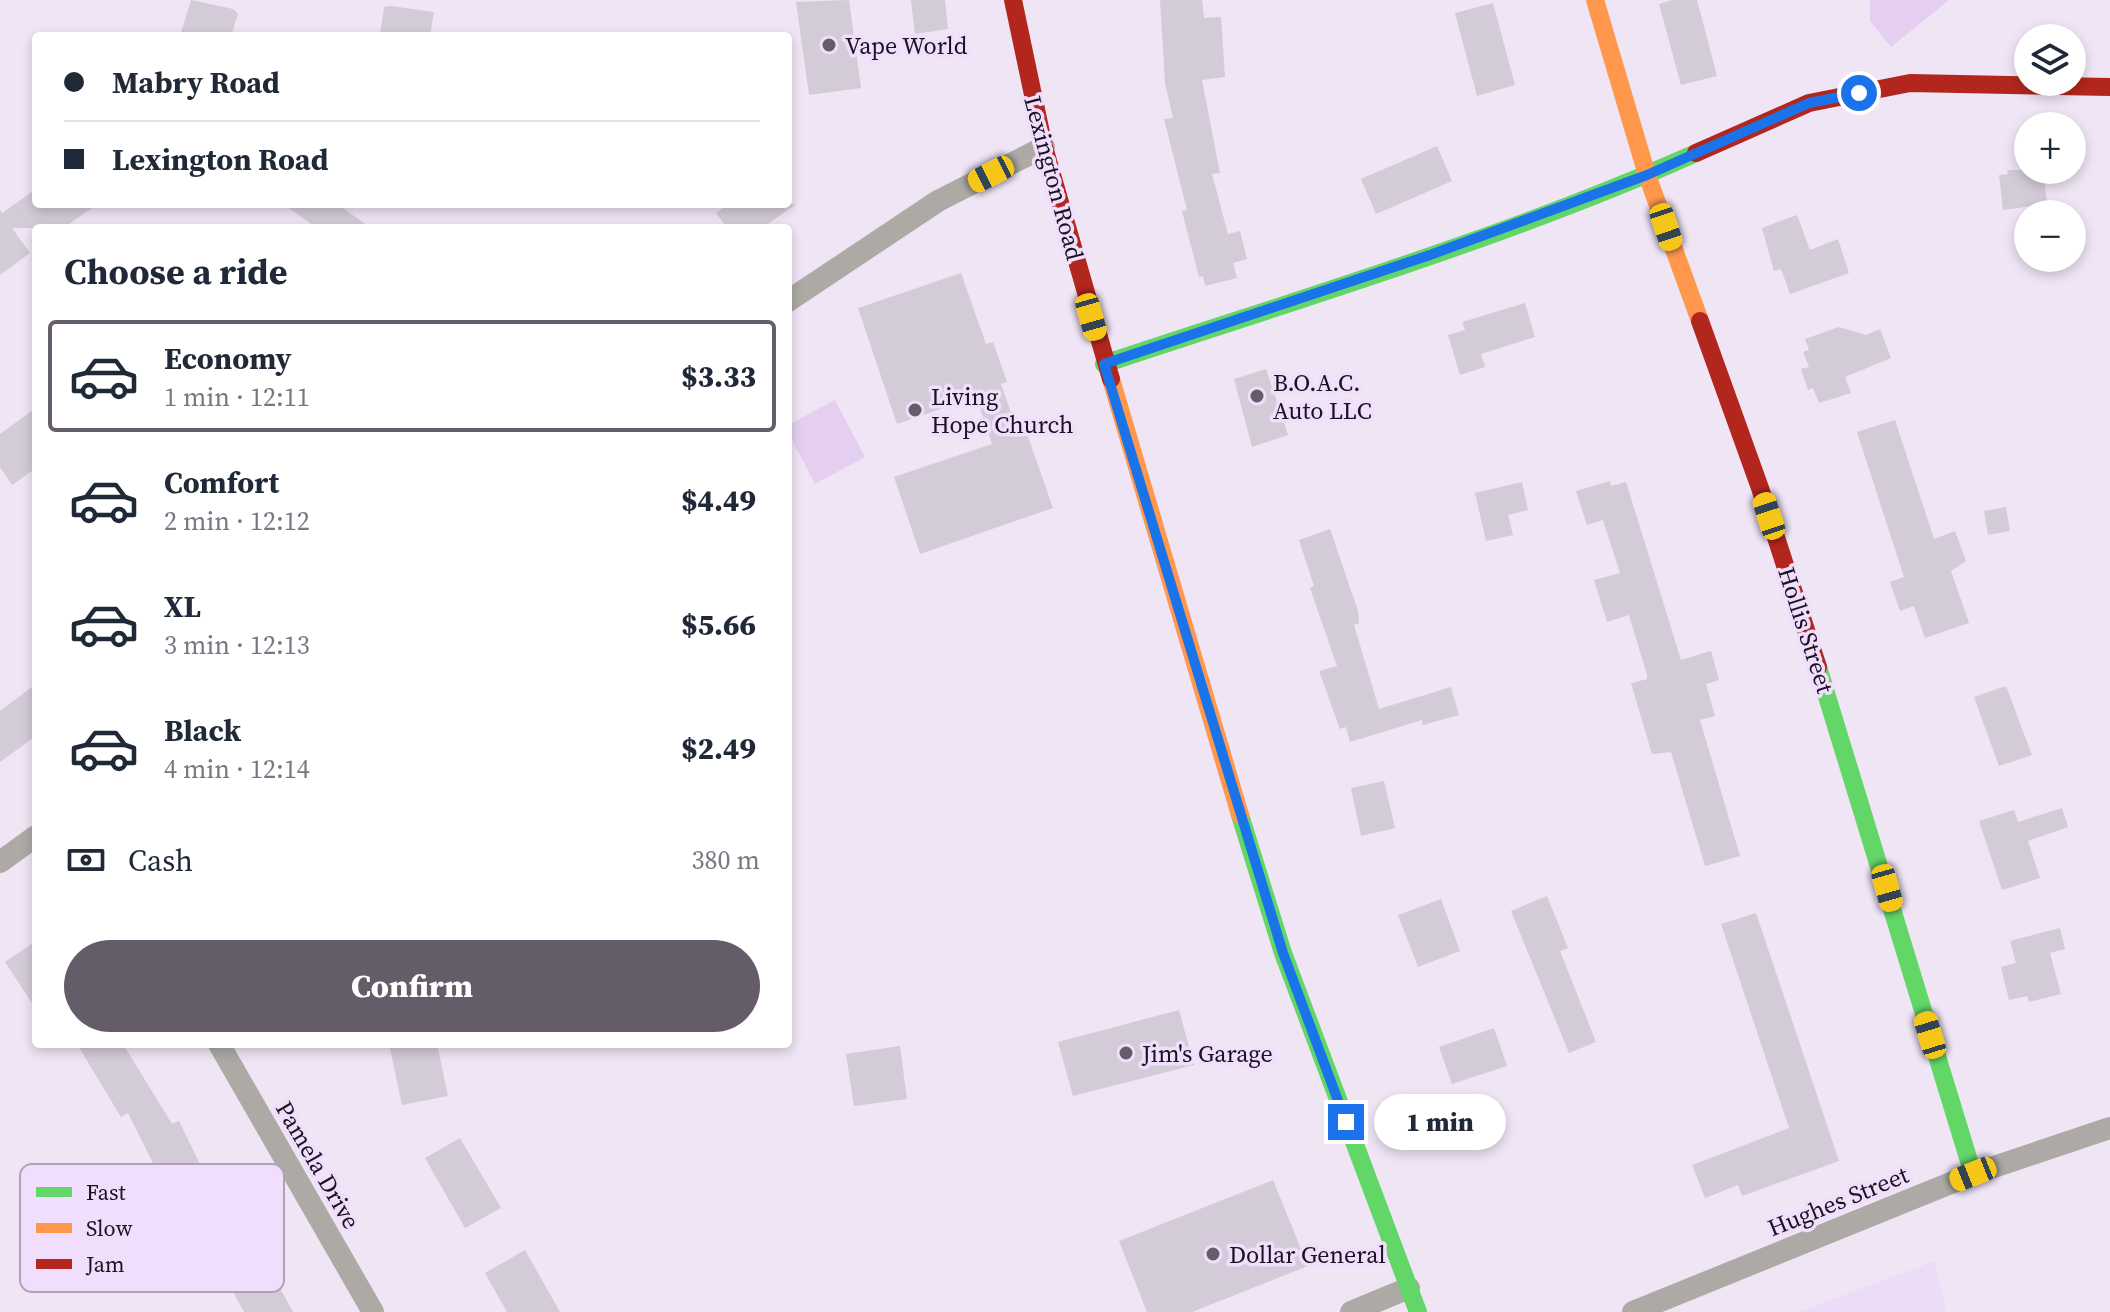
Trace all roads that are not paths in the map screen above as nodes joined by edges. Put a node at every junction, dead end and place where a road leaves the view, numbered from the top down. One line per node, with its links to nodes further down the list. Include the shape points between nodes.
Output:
1 (1013, 0): 4 (main road, Lexington Road)
2 (1595, 0): 5 (main road, Hollis Street)
3 (2110, 87): 5 (main road, via 1910,83 1809,103)
4 (1044, 147): 6 (street, via 938,201); 7 (main road, Lexington Road)
5 (1647, 175): 7 (main road, via 1430,255); 12 (main road, Hollis Street, via 1760,488)
6 (792, 298)
7 (1104, 364): 13 (main road, Lexington Road, via 1283,953)
8 (32, 839): 9 (street)
9 (0, 862)
10 (221, 1048): 14 (street, Pamela Drive)
11 (2110, 1128): 12 (street, Hughes Street)
12 (1973, 1174): 17 (street, Hughes Street)
13 (1409, 1288): 15 (street); 16 (main road, Lexington Road)
14 (373, 1312)
15 (1351, 1312)
16 (1418, 1312)
17 (1633, 1312)

